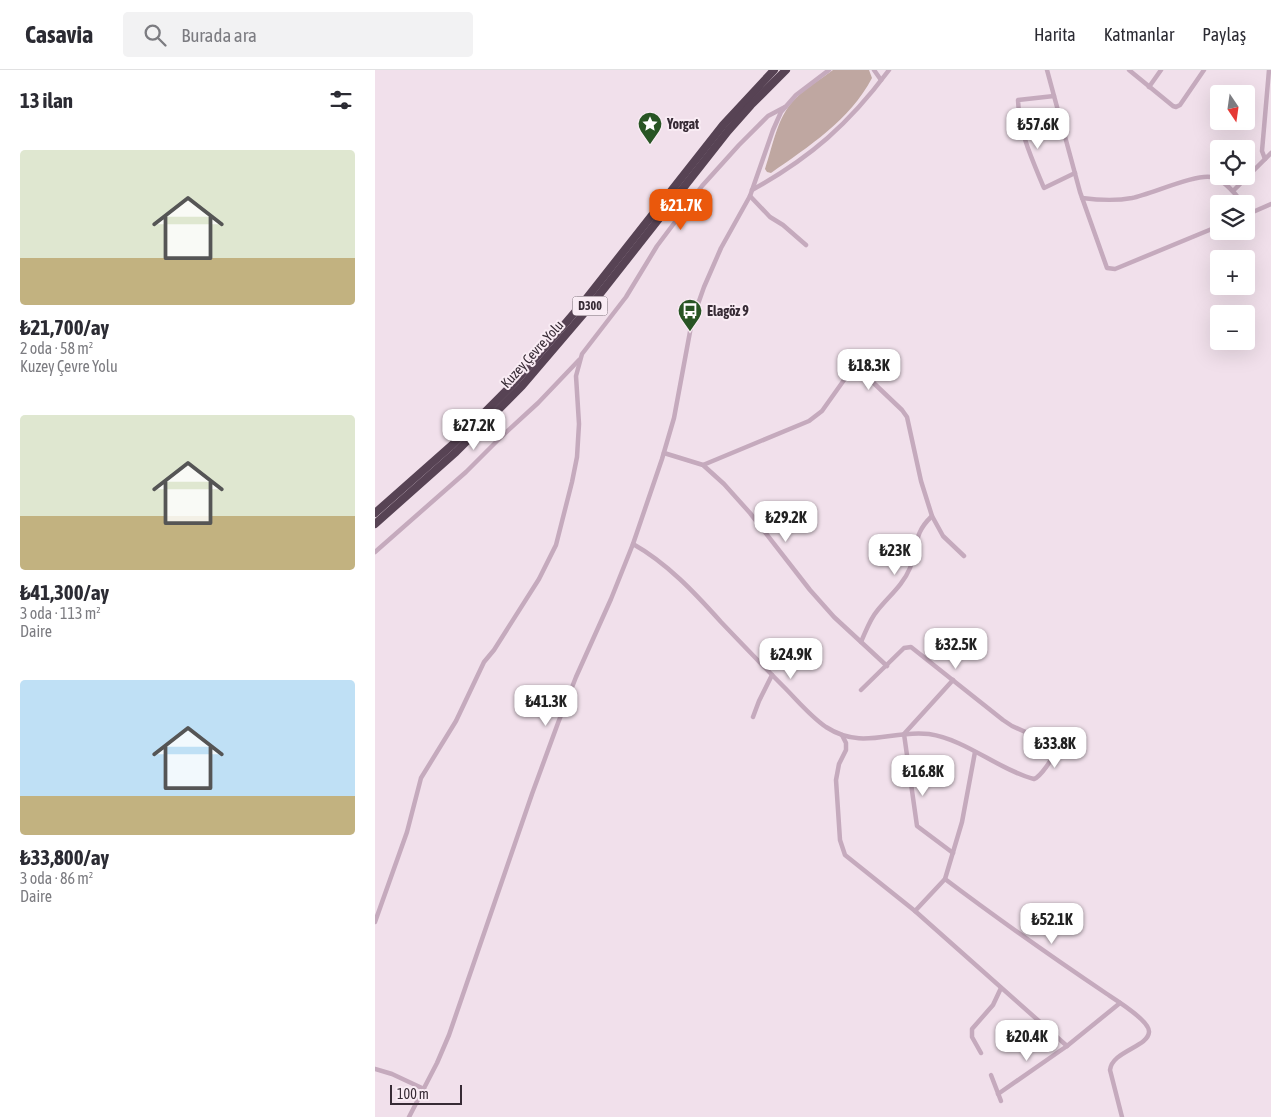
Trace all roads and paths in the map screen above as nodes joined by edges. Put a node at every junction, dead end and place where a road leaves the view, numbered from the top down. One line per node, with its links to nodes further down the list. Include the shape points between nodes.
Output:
1 (774, 70): 29 (highway, Kuzey Çevre Yolu / D300, via 723,125 517,380 452,445)
2 (786, 70): 31 (highway, Kuzey Çevre Yolu / D300, via 728,131 592,304 522,386 456,452)
3 (829, 70): 14 (street)
4 (874, 70): 11 (street)
5 (889, 70): 11 (street)
6 (1047, 70): 13 (street)
7 (1129, 70): 12 (street)
8 (1161, 70): 12 (street)
9 (1204, 70): 12 (street, via 1178,107)
10 (1269, 70): 16 (street, via 1262,152)
11 (881, 80): 19 (street, via 823,144)
12 (1149, 87)
13 (1054, 96): 17 (street); 17 (street, via 1018,100 1025,144 1044,188)
14 (786, 106): 19 (street, via 775,124); 26 (street, via 768,116 702,186)
15 (1271, 153): 16 (street)
16 (1265, 159): 18 (street)
17 (1075, 173): 21 (street)
18 (1233, 191): 20 (street); 21 (street, via 1219,180 1204,176 1133,198)
19 (751, 193): 25 (street, via 770,217); 27 (street, via 721,248 696,308)
20 (1236, 195)
21 (1082, 198): 24 (street, via 1105,265 1111,270)
22 (1271, 204): 23 (street)
23 (1255, 211)
24 (1210, 230)
25 (806, 245)
26 (580, 359): 33 (street, via 466,472); 47 (street, via 576,382 579,419 577,457 556,545 539,579 484,662 461,712 421,778 407,832)
27 (664, 453): 28 (street); 32 (street)
28 (703, 465): 30 (street, via 809,421 822,411 849,373 861,371 907,417); 35 (street, via 750,514 833,616)
29 (375, 513)
30 (932, 516): 34 (street, via 943,536); 35 (street, via 917,537 907,574 877,611)
31 (375, 524)
32 (633, 544): 37 (street, via 697,594); 54 (street, via 558,722 449,1035)
33 (375, 552)
34 (964, 556)
35 (861, 642): 36 (street)
36 (887, 666): 38 (street, via 905,648 911,647); 39 (street)
37 (772, 675): 40 (street); 42 (street, via 817,720)
38 (953, 680): 41 (street); 43 (street, via 1012,726 1049,743 1053,751 1039,777 1034,779)
39 (861, 690)
40 (753, 717)
41 (904, 734): 42 (street, via 876,739); 43 (street, via 937,736); 44 (street, via 917,826)
42 (842, 735): 46 (street, via 846,750 835,780 842,849 848,858)
43 (975, 752): 44 (street)
44 (953, 853): 45 (street)
45 (945, 879): 46 (street); 49 (street, via 1012,930)
46 (915, 911): 48 (street)
47 (375, 922)
48 (1001, 988): 50 (street); 51 (street, via 993,1005 972,1029 972,1037)
49 (1121, 1003): 50 (street); 58 (street, via 1149,1030 1146,1038 1115,1059 1111,1066)
50 (1067, 1046): 55 (street)
51 (981, 1053)
52 (375, 1069): 54 (street)
53 (991, 1075): 55 (street)
54 (424, 1088): 57 (street)
55 (998, 1094): 56 (street)
56 (1001, 1101)
57 (409, 1117)
58 (1122, 1117)

